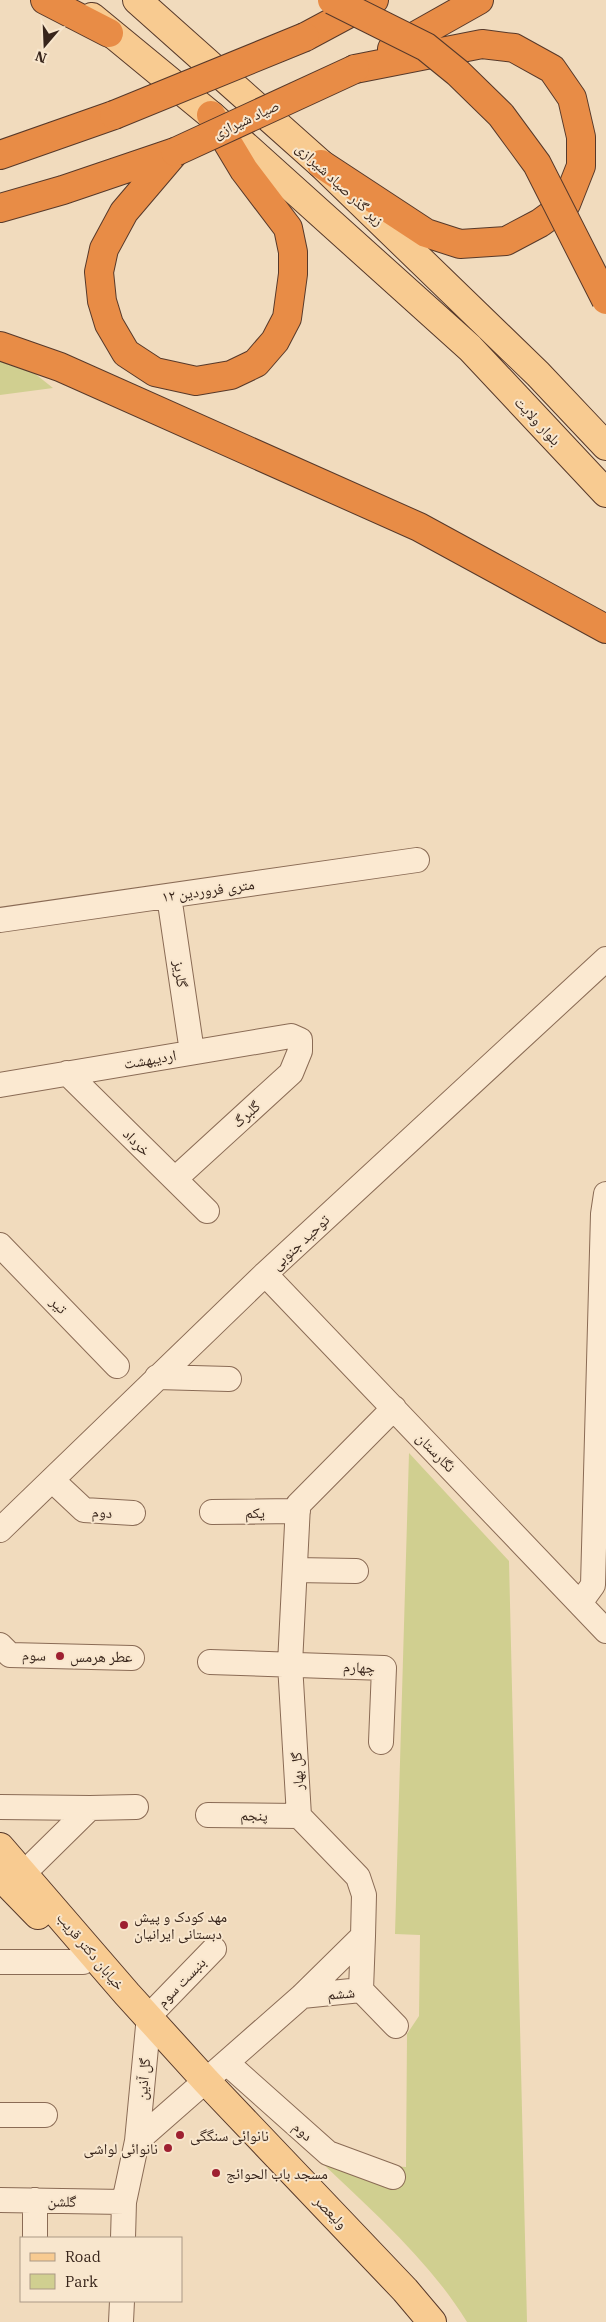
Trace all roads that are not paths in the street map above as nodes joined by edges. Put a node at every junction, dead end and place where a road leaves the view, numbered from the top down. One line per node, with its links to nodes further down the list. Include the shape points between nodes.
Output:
1 (45, 0): 7 (highway)
2 (74, 0): 7 (main road)
3 (136, 0): 14 (main road, زیر گذر صیاد شیرازی)
4 (332, 0): 16 (highway, bridge, via 426,46 501,115 537,164)
5 (374, 0): 10 (highway, bridge, via 305,37)
6 (479, 0): 8 (highway, صیاد شیرازی)
7 (109, 33): 9 (main road)
8 (355, 69): 12 (highway, صیاد شیرازی, bridge); 14 (highway, via 482,44 514,48 552,69 572,98 581,137 581,166 566,204 540,223 506,241 460,244 426,233)
9 (211, 115): 12 (highway, via 244,170 288,228 293,274 287,318 275,342 256,362 231,375 196,381 155,372 126,353 109,324 102,301 99,272 104,249 124,212); 19 (main road, بلوار ولایت, via 470,348)
10 (44, 140): 11 (highway); 13 (highway)
11 (0, 141)
12 (175, 152): 15 (highway, صیاد شیرازی)
13 (0, 155)
14 (321, 164): 18 (main road, زیر گذر صیاد شیرازی, via 538,374)
15 (0, 208)
16 (606, 300)
17 (0, 346): 20 (highway, via 60,367 419,527)
18 (606, 446)
19 (606, 493)
20 (606, 629)
21 (417, 860): 22 (street, ۱۲ متری فروردین)
22 (169, 896): 23 (street, ۱۲ متری فروردین); 26 (street, گلریز)
23 (0, 920)
24 (606, 959): 33 (street, توحید جنوبی)
25 (300, 1040): 26 (street, اردیبهشت, via 290,1036); 29 (street, گلبرگ, via 300,1051 291,1073)
26 (192, 1052): 27 (street, اردیبهشت)
27 (67, 1073): 28 (street, اردیبهشت); 29 (street, خرداد)
28 (0, 1085)
29 (176, 1179): 31 (street, خرداد)
30 (606, 1194): 34 (street)
31 (208, 1211)
32 (0, 1245): 35 (street, تیر)
33 (265, 1274): 36 (street, توحید جنوبی); 39 (street, نگارستان)
34 (603, 1304): 38 (street)
35 (117, 1366)
36 (157, 1377): 37 (street); 40 (street, توحید جنوبی)
37 (228, 1379)
38 (602, 1403): 41 (street)
39 (394, 1408): 42 (street, via 298,1505); 48 (street, نگارستان)
40 (52, 1480): 44 (street, دوم, via 84,1510); 45 (street, توحید جنوبی)
41 (600, 1505): 48 (street, via 593,1585)
42 (298, 1511): 43 (street, یکم); 46 (street, گل بهار)
43 (212, 1512)
44 (133, 1513)
45 (0, 1530)
46 (295, 1570): 47 (street); 53 (street, گل بهار)
47 (356, 1571)
48 (580, 1603): 49 (street, نگارستان)
49 (606, 1632)
50 (0, 1645): 51 (street, سوم, via 10,1654)
51 (132, 1658)
52 (210, 1662): 53 (street)
53 (290, 1664): 54 (street, چهارم, via 384,1668); 59 (street, گل بهار)
54 (381, 1742)
55 (0, 1807): 57 (street)
56 (136, 1807): 57 (street)
57 (90, 1808): 61 (street)
58 (208, 1815): 59 (street, پنجم)
59 (300, 1816): 62 (street, via 358,1877 364,1895)
60 (0, 1847): 61 (main road, خیابان دکتر قریب)
61 (12, 1875): 65 (main road, خیابان دکتر قریب); 67 (main road, خیابان دکتر قریب)
62 (363, 1936): 66 (street); 68 (street)
63 (214, 1949): 69 (street, بنبست سوم)
64 (0, 1962): 65 (street)
65 (83, 1962): 67 (main road, خیابان دکتر قریب)
66 (361, 1990): 68 (street, ششم); 70 (street, ششم)
67 (127, 1994): 69 (main road, ولیعصر)
68 (302, 1996): 71 (street)
69 (149, 2016): 72 (main road, ولیعصر); 75 (street, گل آذین)
70 (396, 2026)
71 (227, 2063): 72 (street); 76 (street, دوم, via 328,2154)
72 (206, 2081): 75 (street, گل آذین); 84 (main road, ولیعصر)
73 (44, 2114): 74 (street)
74 (0, 2115)
75 (137, 2141): 79 (street, گل آذین)
76 (393, 2177)
77 (0, 2200): 78 (street, گلشن)
78 (36, 2200): 79 (street, گلشن); 80 (street)
79 (124, 2202): 81 (street, گل آذین)
80 (35, 2237)
81 (123, 2237)
82 (122, 2302): 83 (street)
83 (121, 2322)
84 (432, 2322)

